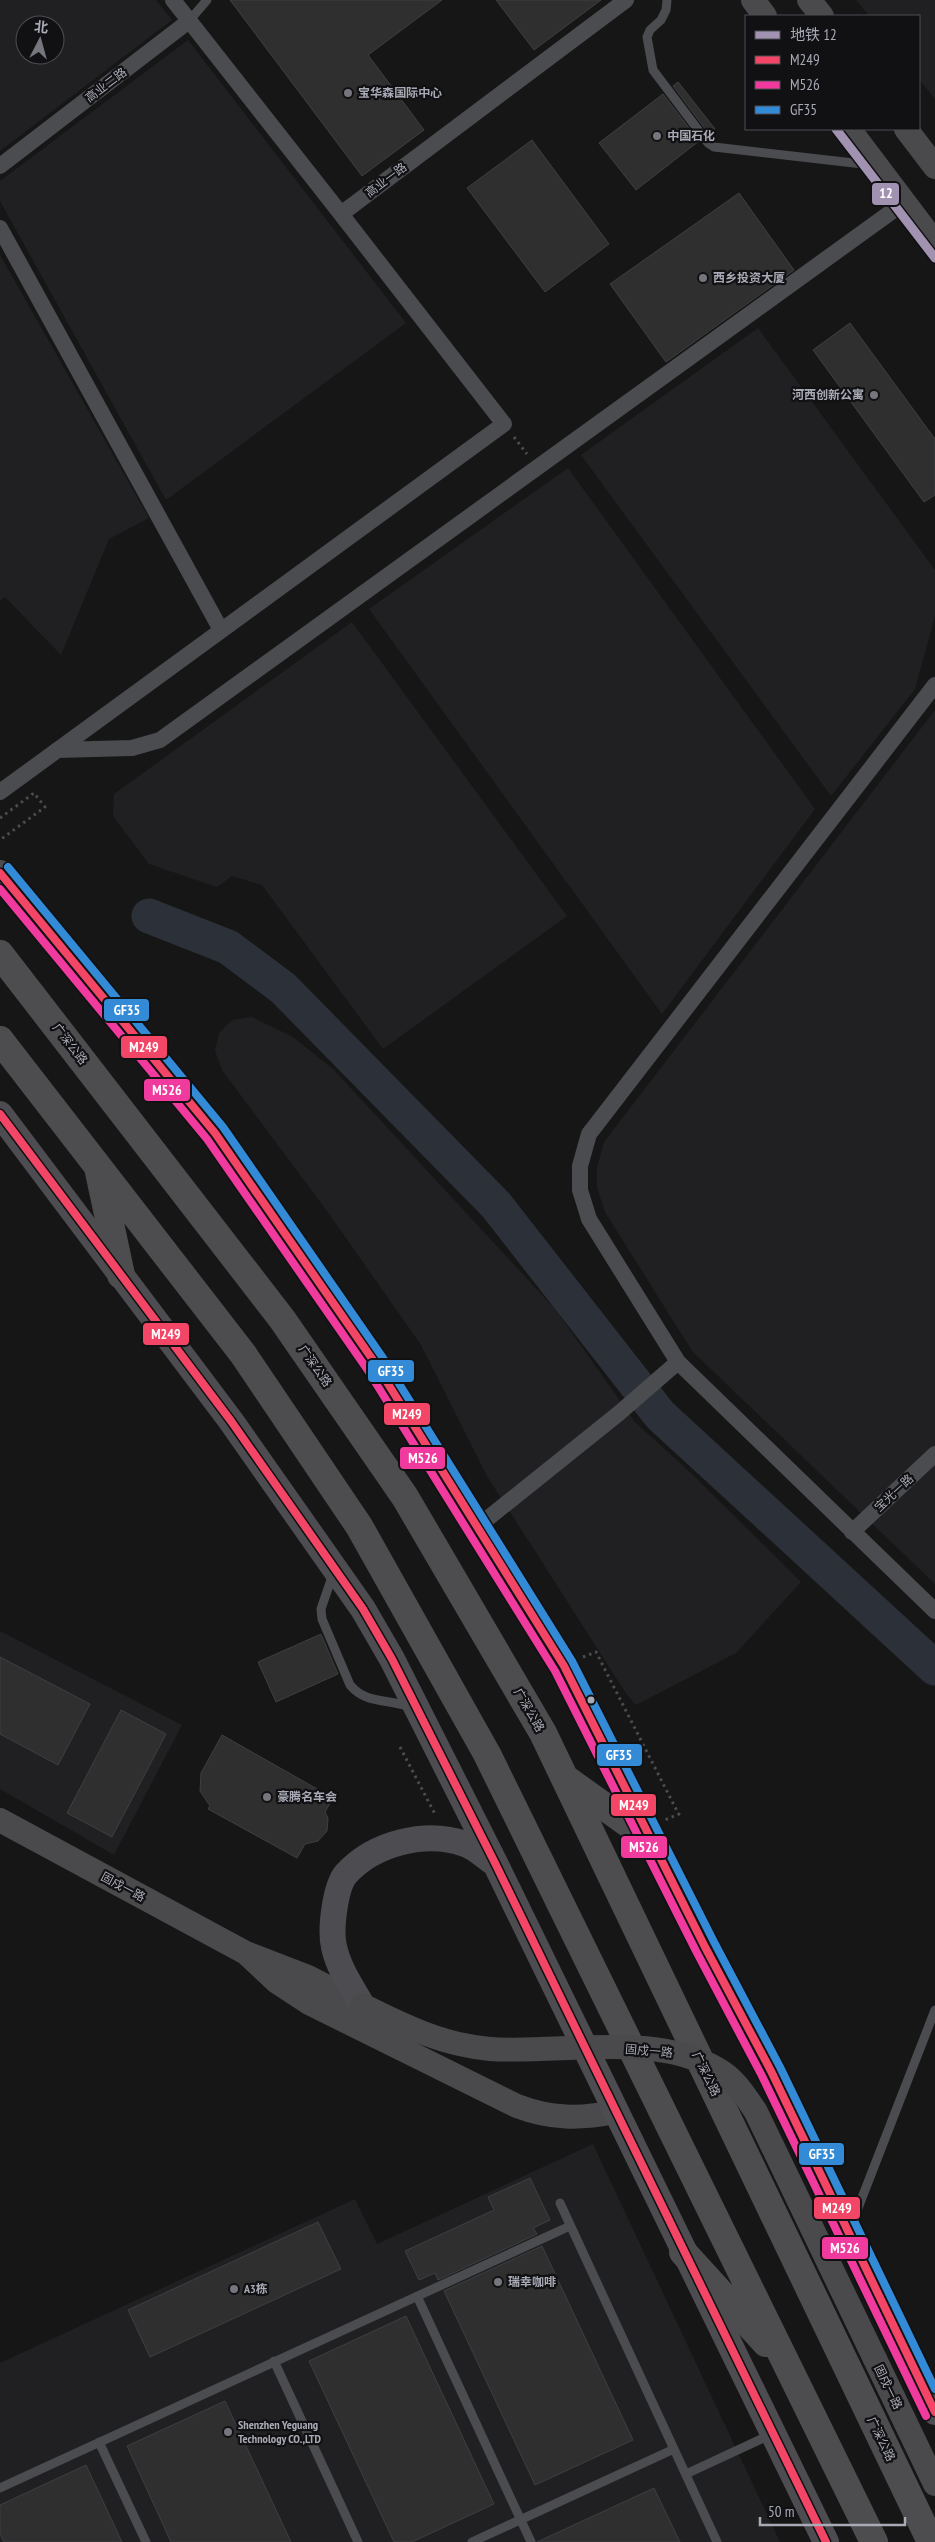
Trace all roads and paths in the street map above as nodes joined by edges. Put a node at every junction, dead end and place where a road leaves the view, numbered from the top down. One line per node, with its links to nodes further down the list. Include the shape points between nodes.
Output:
1 (173, 0): 9 (street)
2 (206, 0): 9 (lane, 高业二路)
3 (626, 0): 16 (street, 高业一路)
4 (667, 0): 12 (lane, via 662,20 646,37 653,70 708,143)
5 (752, 0): 7 (street)
6 (810, 0): 8 (street)
7 (764, 15)
8 (821, 15)
9 (189, 21): 13 (street, 高业二路); 16 (street)
10 (850, 130): 12 (street)
11 (907, 130): 14 (street)
12 (877, 165): 15 (street)
13 (0, 166)
14 (935, 167)
15 (905, 202): 18 (street); 20 (street)
16 (341, 214): 19 (street)
17 (0, 228): 21 (street)
18 (935, 242)
19 (504, 424): 20 (path); 21 (street)
20 (537, 467): 23 (street, via 160,740 132,748)
21 (221, 630): 23 (street)
22 (935, 685): 33 (street, via 589,1134 580,1166 580,1190 590,1219)
23 (57, 750): 24 (street)
24 (0, 792)
25 (0, 818): 26 (path, via 34,793 45,807)
26 (0, 840)
27 (0, 873): 35 (main road, via 215,1133 374,1363)
28 (0, 954): 42 (highway, 广深公路, via 282,1319 405,1497 543,1733)
29 (0, 1040): 31 (highway)
30 (0, 1114): 32 (main road)
31 (98, 1166): 32 (highway); 57 (highway, via 243,1354 359,1526 487,1754)
32 (121, 1274): 37 (main road)
33 (678, 1362): 35 (street); 36 (street)
34 (935, 1454): 36 (street, 宝光一路)
35 (477, 1527): 45 (main road, via 564,1666)
36 (852, 1532): 38 (street)
37 (331, 1562): 40 (main road, via 363,1609); 40 (lane, via 333,1576 321,1609 322,1619 350,1684 369,1700 395,1702)
38 (935, 1611)
39 (580, 1659): 45 (path, via 596,1652 679,1814)
40 (418, 1710): 46 (main road)
41 (400, 1747): 43 (path)
42 (565, 1778): 45 (highway); 73 (highway, 广深公路)
43 (437, 1817)
44 (0, 1820): 47 (street, 固戍一路)
45 (656, 1830): 53 (main road)
46 (495, 1863): 48 (main road, via 466,1844 433,1838 398,1843 366,1856 345,1875 333,1912 334,1946 341,1971); 50 (main road)
47 (246, 1953): 48 (street, 固戍一路, via 308,1977); 50 (street, 固戍一路, via 277,1982 309,2003 517,2106 536,2113 569,2118)
48 (362, 2005): 63 (street, 固戍一路, bridge, via 411,2030 450,2042 492,2049 658,2050 691,2056 720,2070 740,2089 756,2112)
49 (935, 2010): 53 (lane)
50 (615, 2112): 54 (main road)
51 (560, 2203): 52 (lane)
52 (570, 2226): 55 (lane); 61 (lane)
53 (849, 2231): 58 (main road)
54 (683, 2252): 57 (highway); 59 (main road)
55 (416, 2296): 56 (lane); 65 (lane)
56 (274, 2361): 60 (lane); 67 (lane)
57 (788, 2366): 72 (highway)
58 (935, 2412)
59 (773, 2434): 62 (lane); 71 (main road)
60 (99, 2442): 64 (lane); 66 (lane)
61 (674, 2449): 62 (lane); 65 (lane)
62 (686, 2474): 70 (lane)
63 (935, 2484)
64 (0, 2488)
65 (521, 2520): 68 (lane); 69 (lane)
66 (146, 2542)
67 (358, 2542)
68 (472, 2542)
69 (531, 2542)
70 (717, 2542)
71 (826, 2542)
72 (874, 2542)
73 (931, 2542)

